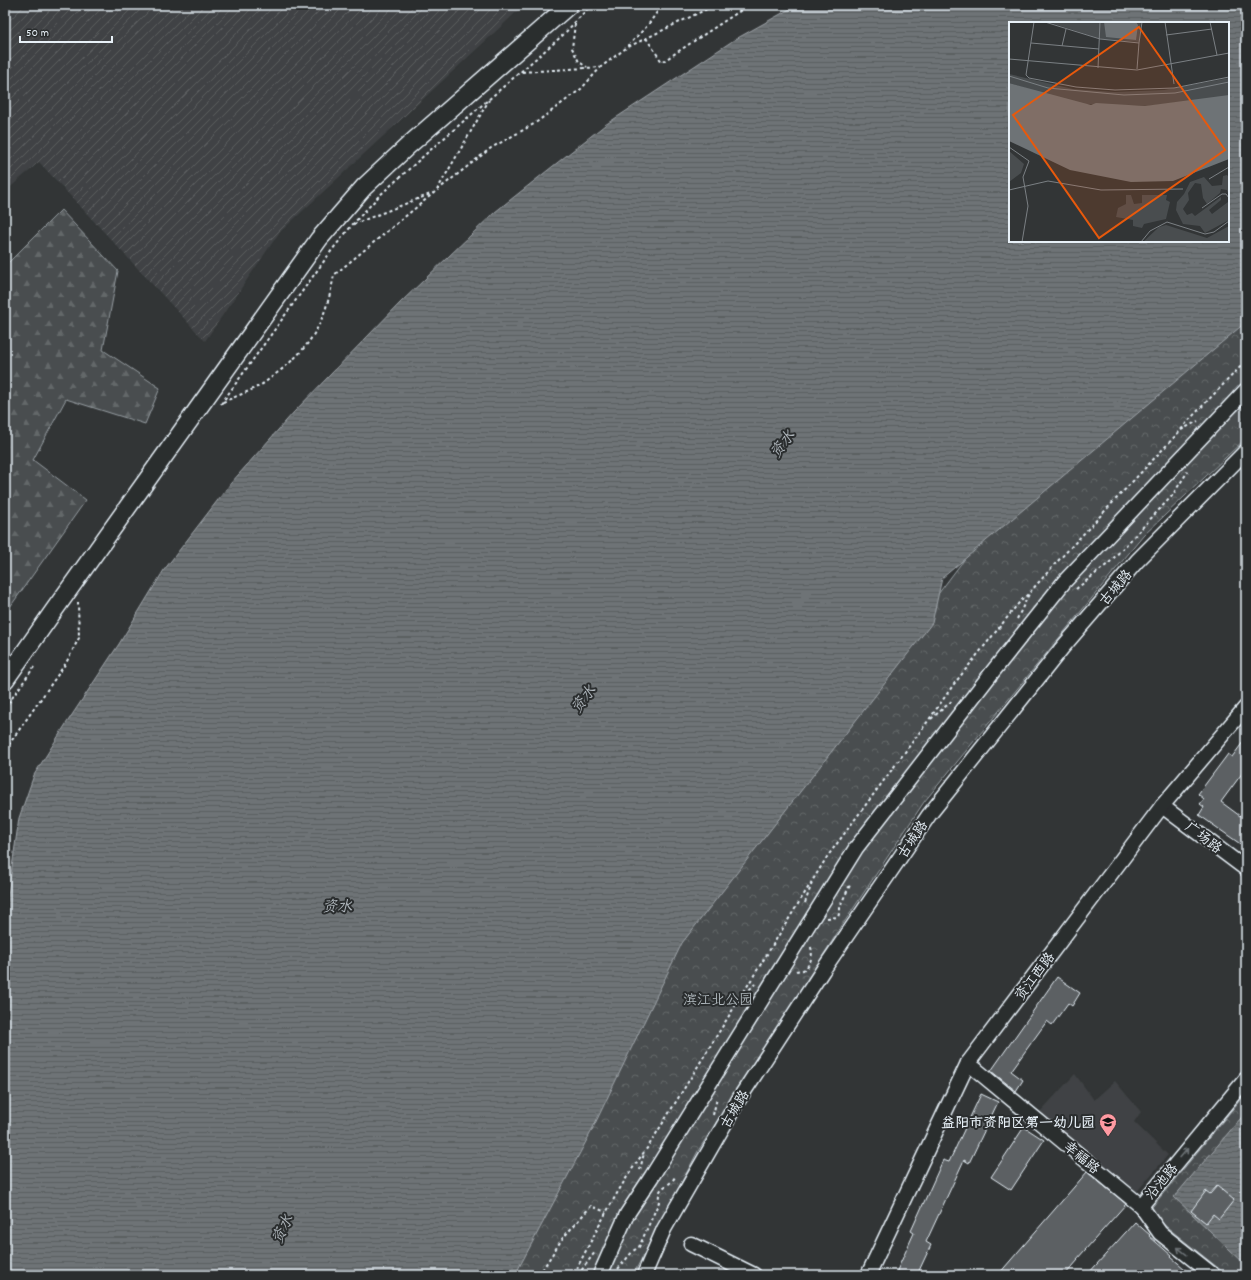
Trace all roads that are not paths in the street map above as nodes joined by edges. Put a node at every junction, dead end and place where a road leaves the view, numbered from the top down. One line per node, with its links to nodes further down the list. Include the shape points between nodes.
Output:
1 (569, 5): 4 (main road, via 409,145 359,193 319,239)
2 (1246, 390): 12 (street, via 1064,582 856,848 627,1214)
3 (1246, 451): 13 (street, 古城路, via 1137,561 1062,648 929,815 739,1099 664,1229)
4 (5, 680)
5 (1246, 707): 6 (street, 资江西路)
6 (1162, 806): 7 (street, 广场路); 8 (street, 资江西路)
7 (1246, 869)
8 (968, 1063): 10 (street, 幸福路); 15 (street, 资江西路)
9 (1246, 1079): 10 (street, 沿池路, one-way to 9)
10 (1141, 1206): 16 (street, 沿池路, one-way to 10, via 1160,1233)
11 (691, 1244): 14 (street)
12 (600, 1275)
13 (644, 1275)
14 (754, 1275)
15 (868, 1275)
16 (1213, 1275)

